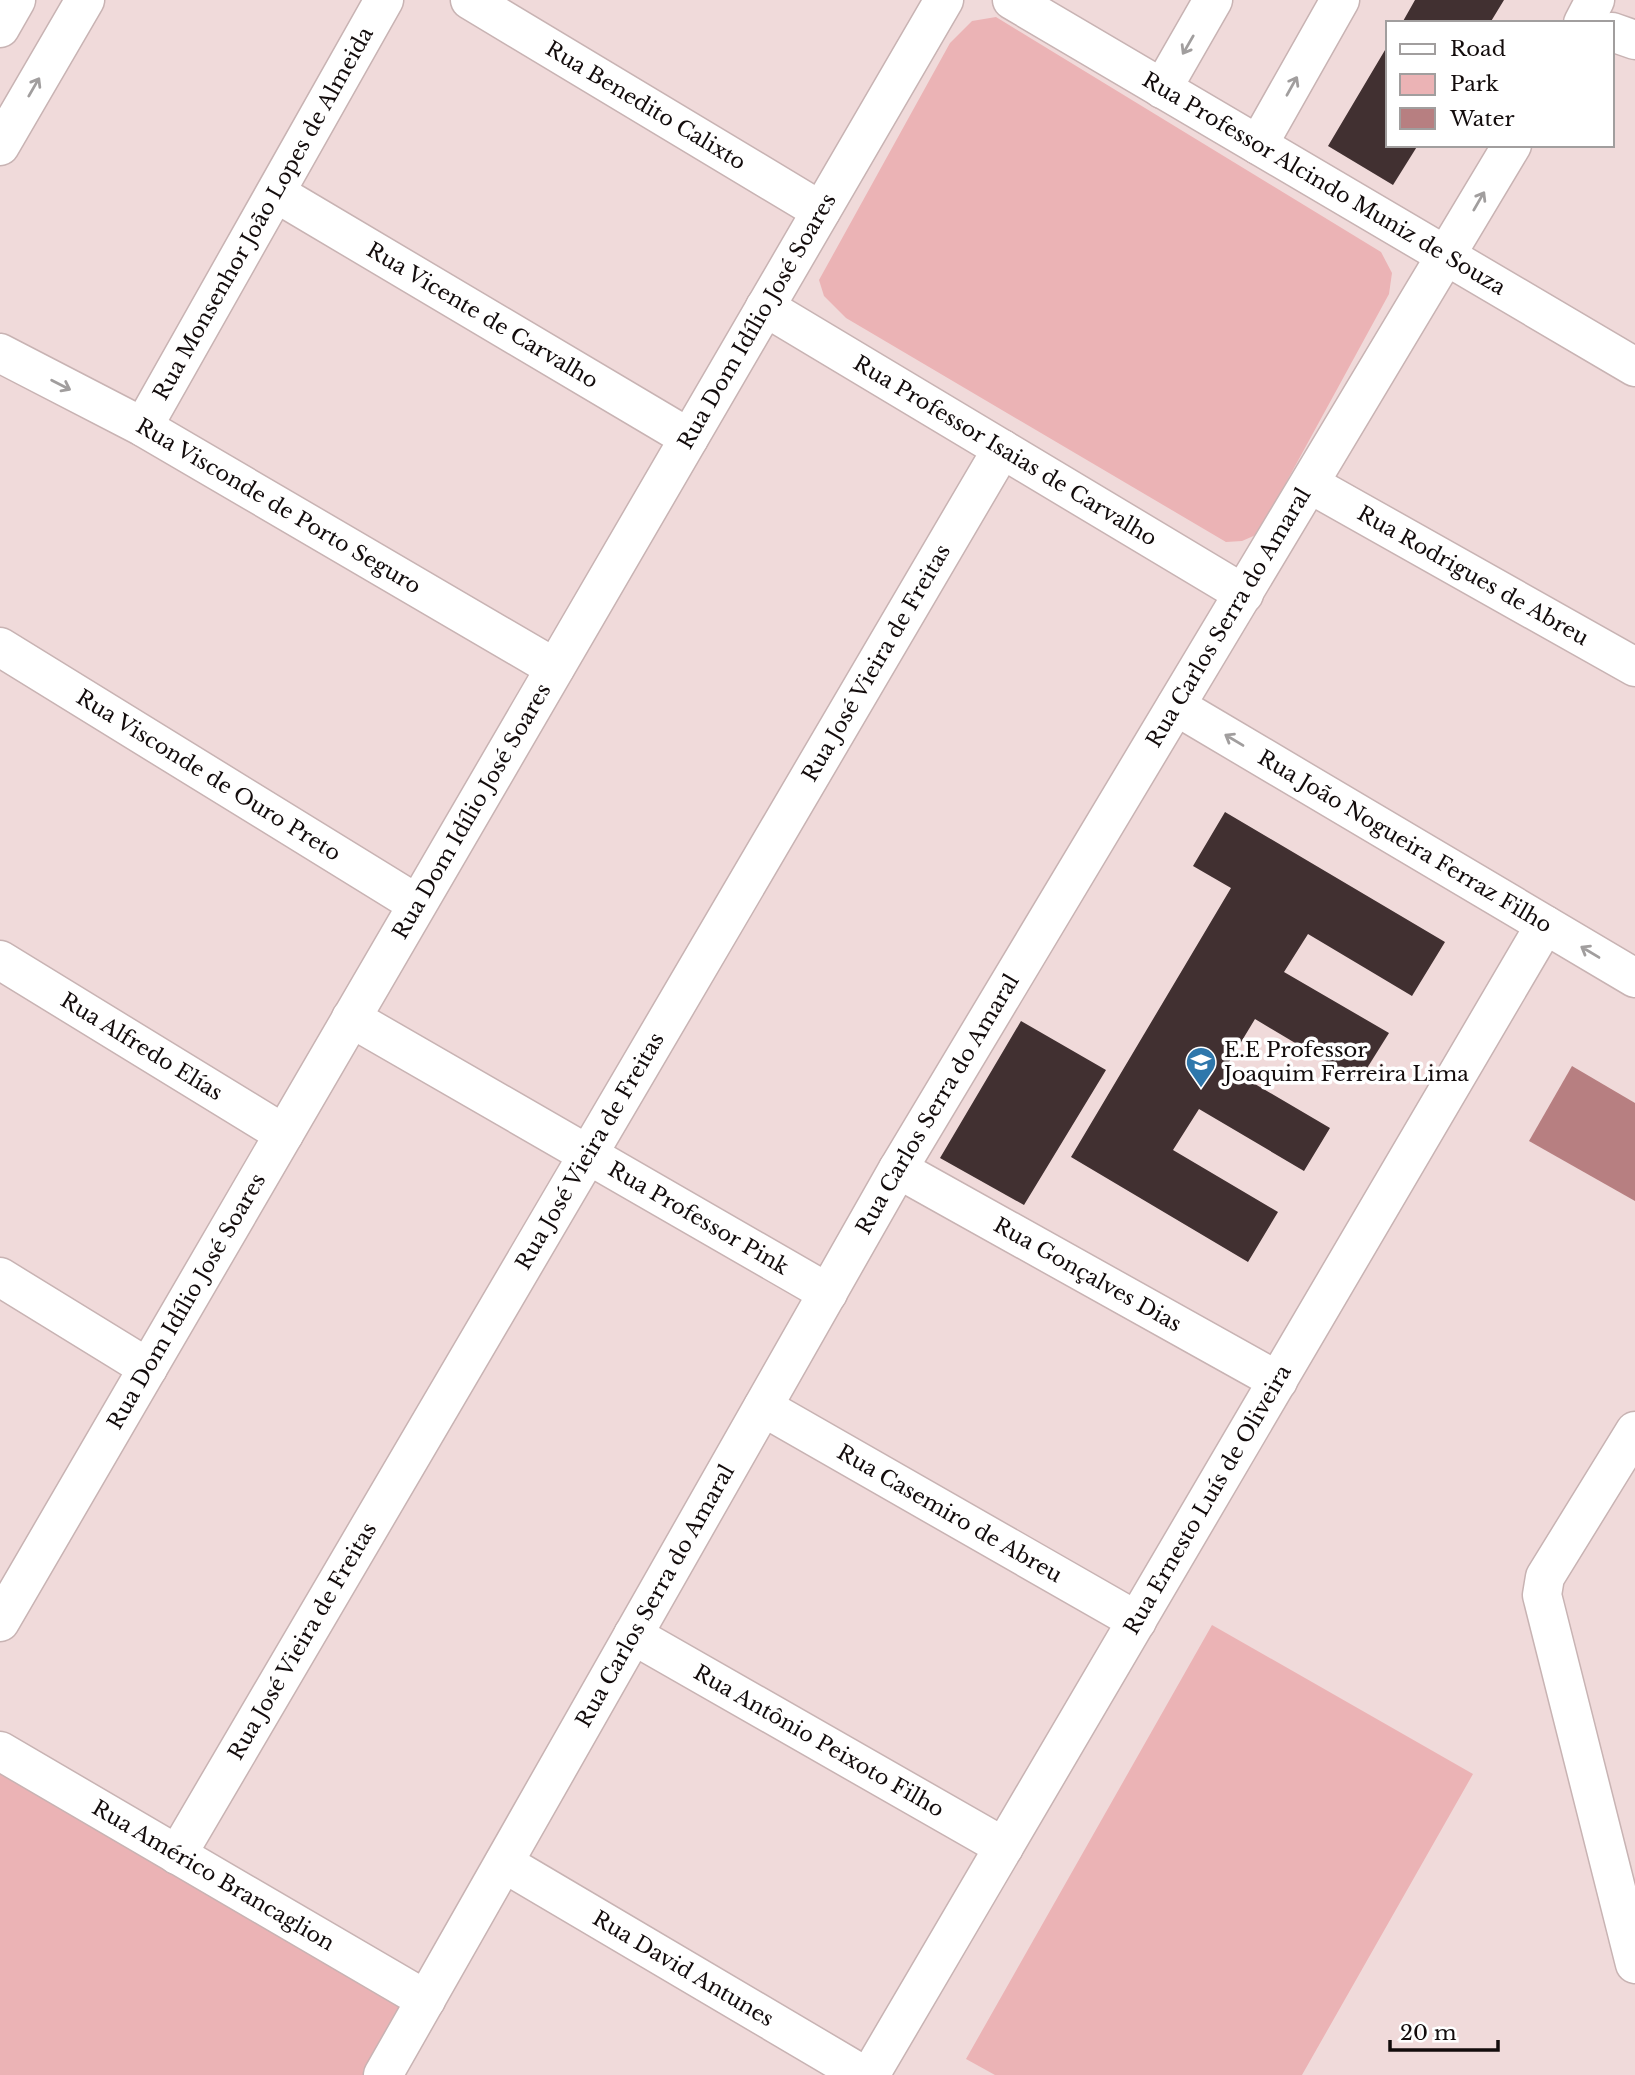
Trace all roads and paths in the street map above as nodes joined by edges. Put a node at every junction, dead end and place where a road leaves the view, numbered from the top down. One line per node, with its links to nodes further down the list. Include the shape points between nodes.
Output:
1 (16, 0): 11 (street)
2 (85, 0): 16 (street, one-way to 2)
3 (384, 0): 18 (street, Rua Monsenhor João Lopes de Almeida)
4 (470, 0): 19 (street, Rua Benedito Calixto)
5 (944, 0): 19 (street, Rua Dom Idílio José Soares)
6 (1012, 0): 14 (street, Rua Professor Alcindo Muniz de Souza)
7 (1213, 0): 14 (street, one-way to 14)
8 (1340, 0): 15 (street, one-way to 8)
9 (1595, 0): 10 (street)
10 (1584, 21)
11 (0, 28)
12 (1614, 33): 13 (street)
13 (1635, 40)
14 (1162, 89): 15 (street, Rua Professor Alcindo Muniz de Souza)
15 (1258, 145): 20 (street, Rua Professor Alcindo Muniz de Souza)
16 (0, 146)
17 (1511, 147): 20 (street, Rua Carlos Serra do Amaral, one-way to 17)
18 (276, 193): 24 (street, Rua Monsenhor João Lopes de Almeida); 25 (street, Rua Vicente de Carvalho)
19 (821, 211): 21 (street, Rua Dom Idílio José Soares)
20 (1446, 257): 23 (street, Rua Professor Alcindo Muniz de Souza); 27 (street, Rua Carlos Serra do Amaral)
21 (765, 307): 25 (street, Rua Dom Idílio José Soares); 26 (street, Rua Professor Isaias de Carvalho)
22 (0, 353): 24 (street, Rua Visconde de Porto Seguro, one-way to 24)
23 (1635, 367)
24 (143, 427): 31 (street, Rua Visconde de Porto Seguro)
25 (689, 438): 31 (street, Rua Dom Idílio José Soares)
26 (1002, 449): 28 (street, Rua Professor Isaias de Carvalho); 39 (street, Rua José Vieira de Freitas)
27 (1310, 484): 28 (street, Rua Carlos Serra do Amaral); 30 (street, Rua Rodrigues de Abreu)
28 (1244, 594): 32 (street, Rua Carlos Serra do Amaral)
29 (0, 647): 33 (street, Rua Visconde de Ouro Preto)
30 (1635, 667)
31 (555, 668): 33 (street, Rua Dom Idílio José Soares)
32 (1176, 706): 34 (street, Rua João Nogueira Ferraz Filho, one-way to 32); 40 (street, Rua Carlos Serra do Amaral)
33 (417, 904): 37 (street, Rua Dom Idílio José Soares)
34 (1545, 925): 36 (street, Rua João Nogueira Ferraz Filho, one-way to 34); 44 (street, Rua Ernesto Luís de Oliveira)
35 (0, 960): 38 (street, Rua Alfredo Elías)
36 (1635, 978)
37 (351, 1018): 38 (street, Rua Dom Idílio José Soares); 39 (street, Rua Professor Pink)
38 (284, 1134): 43 (street, Rua Dom Idílio José Soares)
39 (588, 1155): 42 (street, Rua Professor Pink); 52 (street, Rua José Vieira de Freitas)
40 (898, 1169): 42 (street, Rua Carlos Serra do Amaral); 44 (street, Rua Gonçalves Dias)
41 (0, 1277): 43 (street)
42 (828, 1293): 45 (street, Rua Carlos Serra do Amaral)
43 (148, 1368): 47 (street, Rua Dom Idílio José Soares)
44 (1278, 1381): 48 (street, Rua Ernesto Luís de Oliveira)
45 (763, 1406): 48 (street, Rua Casemiro de Abreu); 49 (street, Rua Carlos Serra do Amaral)
46 (1635, 1431): 54 (street, via 1545,1577 1542,1595)
47 (6, 1597)
48 (1138, 1621): 51 (street, Rua Ernesto Luís de Oliveira)
49 (633, 1634): 51 (street, Rua Antônio Peixoto Filho); 53 (street, Rua Carlos Serra do Amaral)
50 (0, 1751): 52 (street, Rua Américo Brancaglion)
51 (1004, 1847): 58 (street, Rua Ernesto Luís de Oliveira)
52 (177, 1855): 55 (street, Rua Américo Brancaglion)
53 (503, 1863): 55 (street, Rua Carlos Serra do Amaral); 57 (street, Rua David Antunes)
54 (1635, 1964)
55 (425, 2000): 56 (street, Rua Carlos Serra do Amaral)
56 (383, 2075)
57 (863, 2075)
58 (870, 2075)

